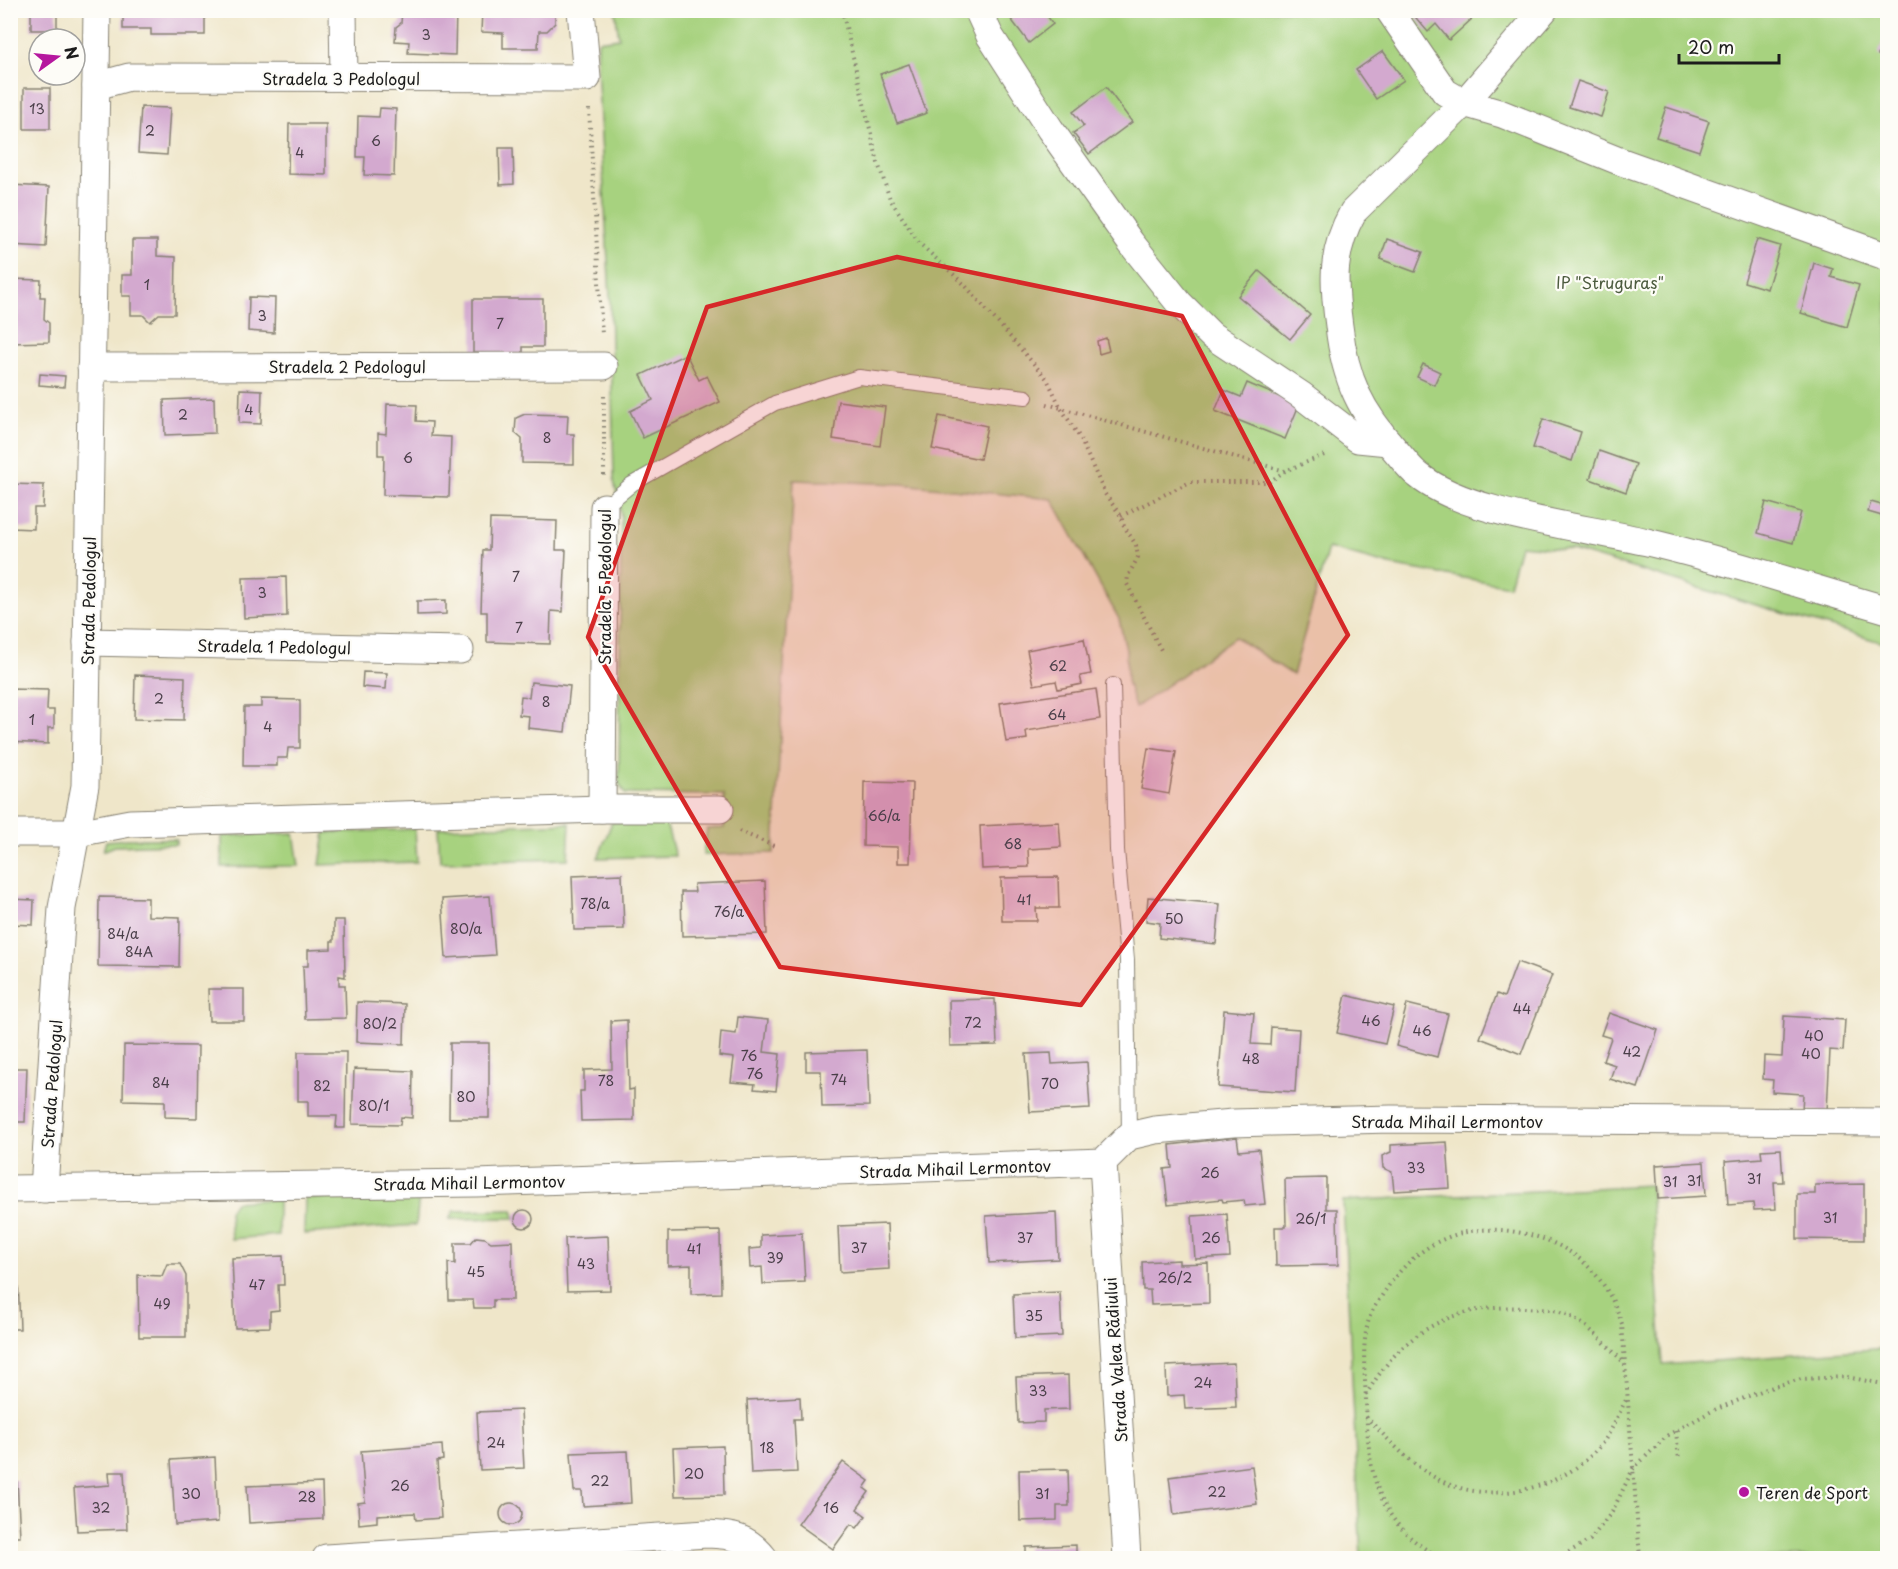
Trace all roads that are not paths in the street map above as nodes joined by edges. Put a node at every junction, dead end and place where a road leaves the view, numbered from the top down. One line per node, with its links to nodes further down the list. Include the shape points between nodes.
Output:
1 (97, 10): 8 (street, Strada Pedologul)
2 (343, 10): 7 (street)
3 (581, 10): 7 (street, Stradela 3 Pedologul, via 587,78)
4 (978, 10): 14 (street, via 990,36 1050,129 1179,303 1211,335 1358,439)
5 (1389, 10): 9 (street, via 1445,92)
6 (1544, 10): 9 (street)
7 (344, 78): 8 (street, Stradela 3 Pedologul, via 129,77)
8 (96, 86): 12 (street, Strada Pedologul)
9 (1464, 103): 10 (street); 14 (street, via 1353,212 1342,232 1334,264 1341,347 1356,396)
10 (1887, 256)
11 (604, 366): 12 (street, Stradela 2 Pedologul)
12 (91, 367): 17 (street, Strada Pedologul)
13 (1026, 398): 15 (lane, via 859,377 775,403 632,484)
14 (1388, 442): 16 (street, via 1418,475 1480,505 1647,542)
15 (604, 507): 20 (street, Stradela 5 Pedologul)
16 (1887, 610)
17 (87, 642): 18 (street, Stradela 1 Pedologul); 23 (street, Strada Pedologul, via 85,786)
18 (460, 650)
19 (1113, 685): 25 (lane, via 1117,850 1127,960)
20 (602, 808): 21 (street); 23 (street, via 130,823)
21 (720, 809)
22 (10, 833): 23 (street)
23 (78, 833): 28 (street, Strada Pedologul, via 62,908)
24 (1887, 1122): 25 (street, Strada Mihail Lermontov, via 1391,1119 1233,1123)
25 (1129, 1136): 26 (street)
26 (1103, 1162): 28 (street, Strada Mihail Lermontov, via 476,1183); 31 (street, Strada Valea Rădiului)
27 (10, 1189): 28 (street, Strada Mihail Lermontov)
28 (44, 1189)
29 (326, 1558): 30 (street, via 707,1534 735,1535 754,1546)
30 (764, 1558)
31 (1127, 1558)

